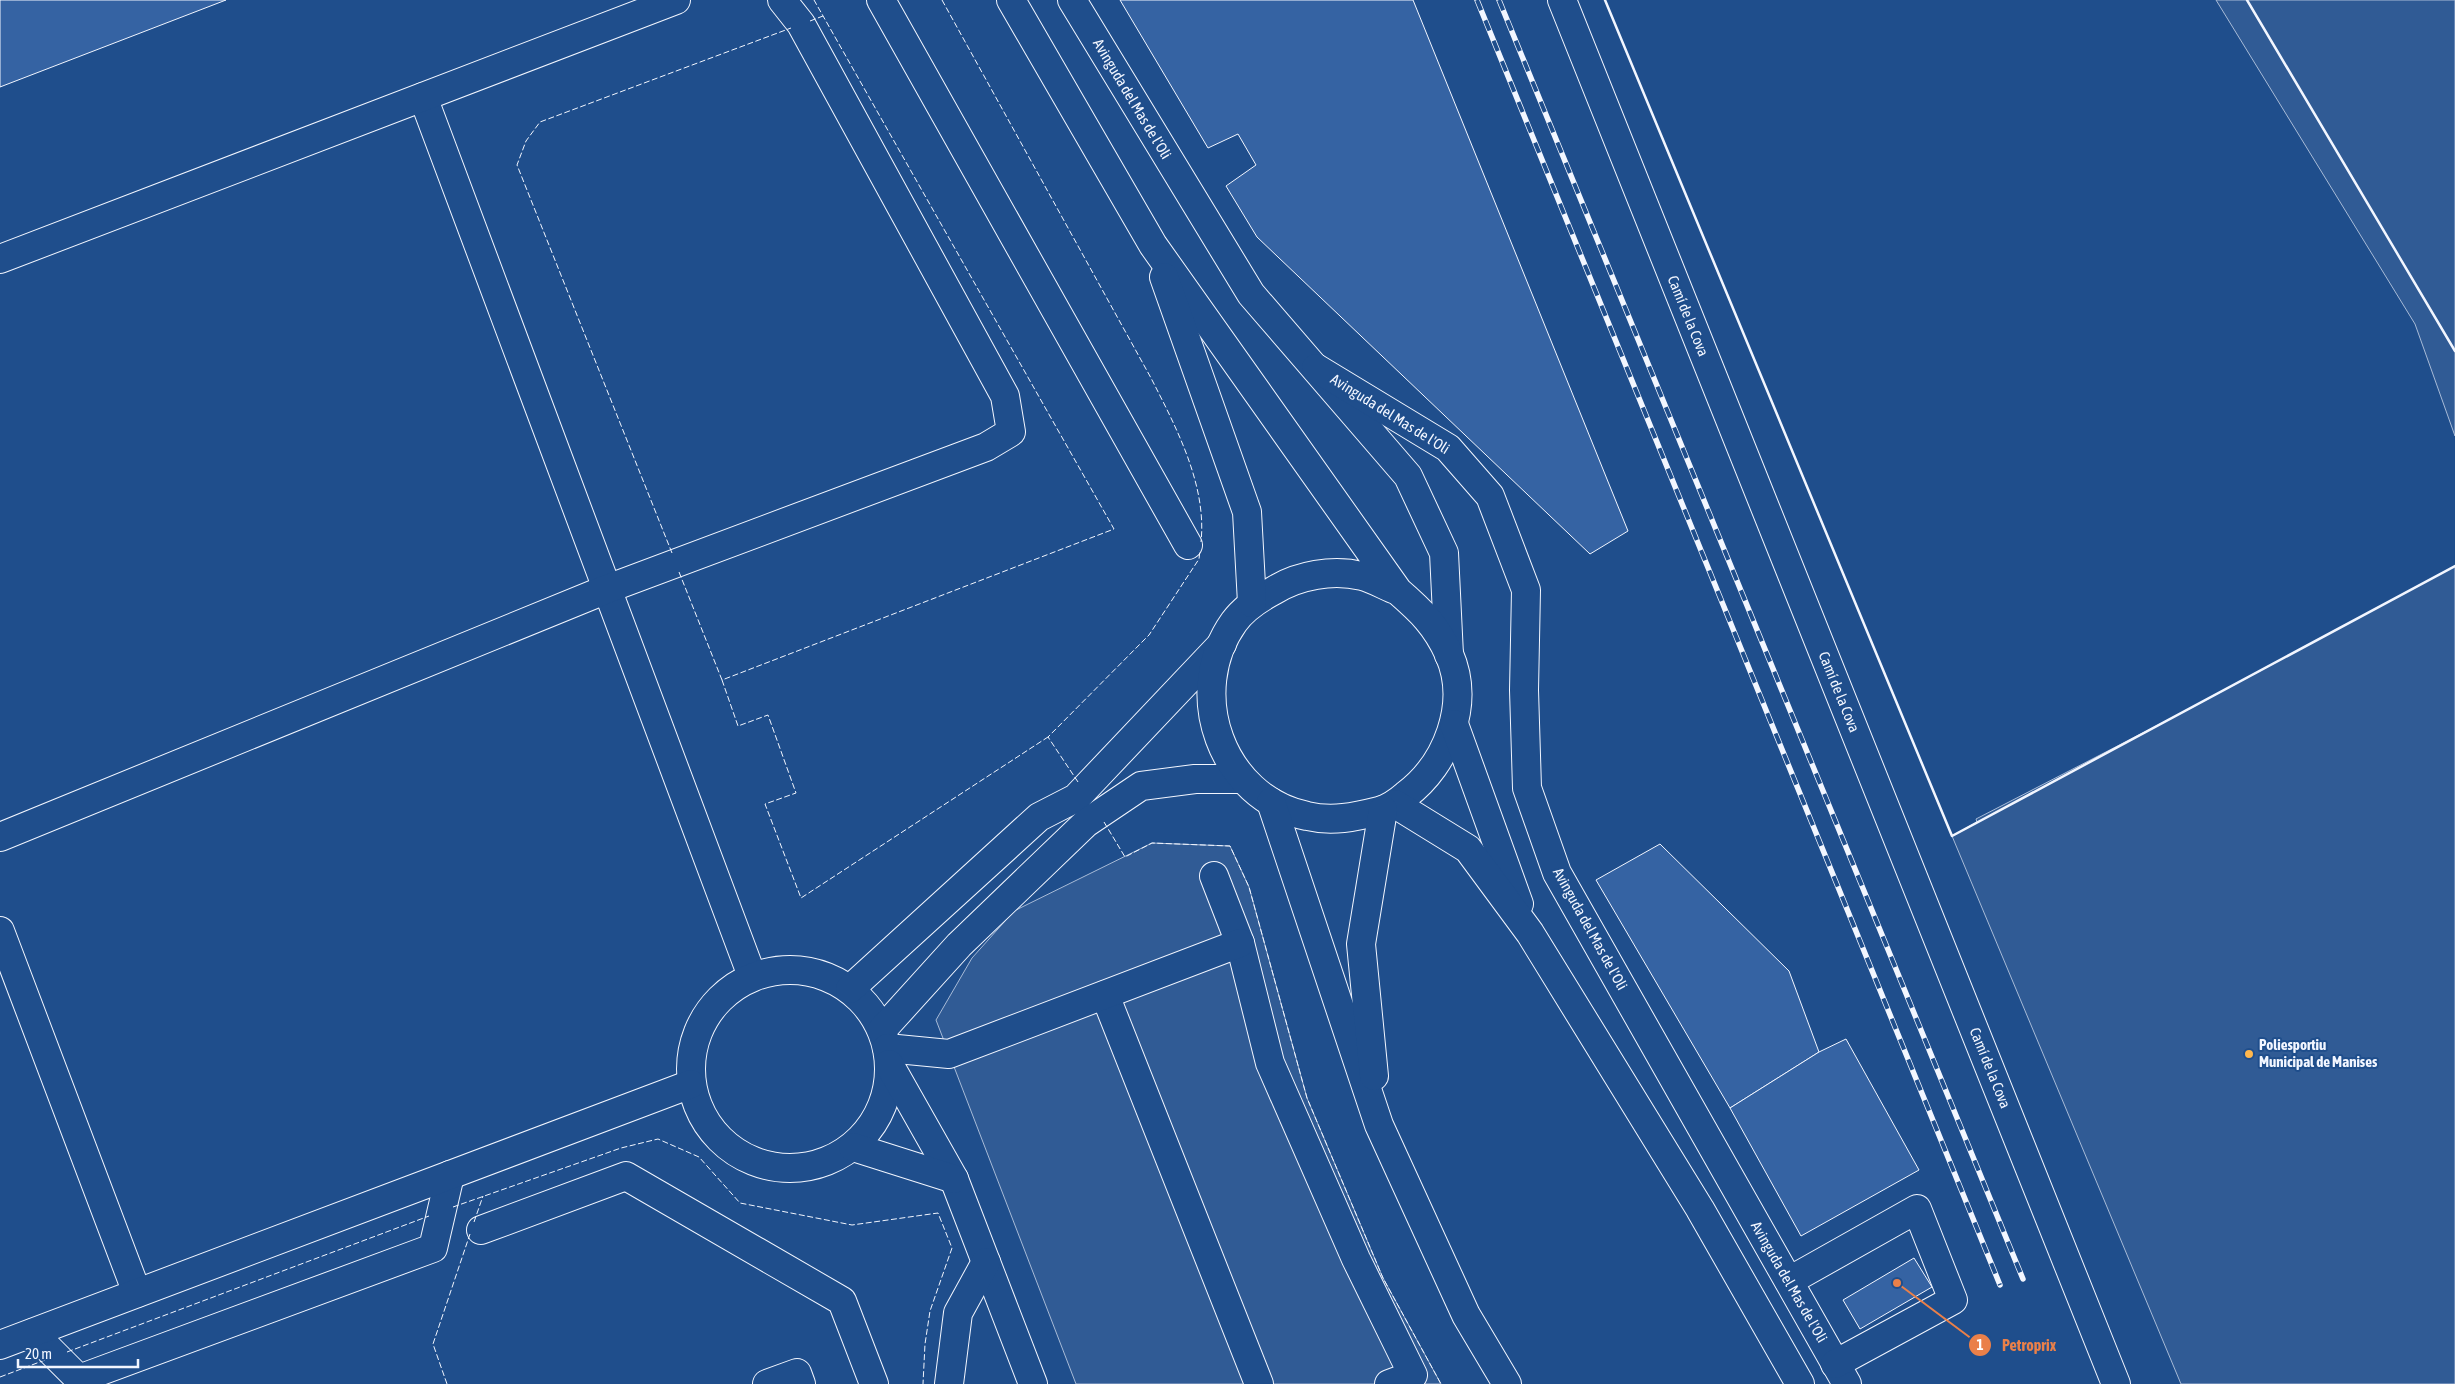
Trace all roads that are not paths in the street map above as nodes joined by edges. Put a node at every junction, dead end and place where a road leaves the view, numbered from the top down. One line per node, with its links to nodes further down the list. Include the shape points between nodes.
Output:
1 (676, 0): 7 (street)
2 (782, 0): 12 (street, via 801,24 1005,396 1011,432 986,447)
3 (881, 0): 11 (street)
4 (1011, 0): 8 (street)
5 (1072, 0): 10 (street, Avinguda del Mas de l'Oli, via 1251,294)
6 (1562, 0): 51 (street, Camí de la Cova)
7 (423, 97): 9 (street); 12 (street)
8 (1152, 245): 13 (street); 14 (street, via 1247,512)
9 (0, 259)
10 (1316, 368): 16 (street, Avinguda del Mas de l'Oli, via 1408,476 1440,544 1444,553); 37 (street, Avinguda del Mas de l'Oli, via 1448,448 1490,496 1526,590 1524,690 1527,788 1556,873)
11 (1188, 545)
12 (607, 589): 21 (street); 26 (street)
13 (1398, 591): 14 (street, via 1362,576 1323,573 1285,583); 16 (street, via 1430,619)
14 (1252, 603): 15 (street, via 1234,622)
15 (1222, 644): 18 (street, via 1211,679 1212,714 1222,748); 27 (street, via 1076,798 1039,817)
16 (1450, 655): 17 (street, via 1457,689)
17 (1454, 724): 20 (street, via 1442,755 1422,783); 24 (street)
18 (1242, 779): 19 (street); 29 (street, via 1195,779 1140,786 1086,822 958,945)
19 (1271, 802): 20 (street, via 1306,816 1345,819); 31 (street)
20 (1389, 807): 24 (street, via 1468,849); 31 (street, via 1361,944)
21 (0, 836)
22 (1214, 876): 25 (street)
23 (0, 932): 38 (street)
24 (1530, 933): 50 (street, via 1700,1209)
25 (1240, 943): 28 (street); 42 (street, via 1270,1063 1356,1260)
26 (752, 976): 27 (street, via 785,969 820,973); 30 (street, via 723,994 702,1019 691,1050)
27 (850, 989): 29 (street, via 869,1008)
28 (1105, 995): 29 (street, via 949,1054); 48 (street)
29 (886, 1047): 32 (street, via 886,1095 874,1124); 34 (street)
30 (691, 1084): 32 (street, via 702,1117 724,1144 753,1162 788,1169 822,1164); 33 (street)
31 (1380, 1125): 49 (street, via 1466,1315)
32 (853, 1147): 34 (street)
33 (450, 1175): 38 (street); 39 (street, via 433,1248 79,1378)
34 (954, 1179): 36 (street)
35 (481, 1230): 46 (street, via 626,1176 842,1301)
36 (986, 1262): 43 (street); 47 (street, via 958,1313)
37 (1789, 1282): 41 (street, Avinguda del Mas de l'Oli); 41 (street, via 1916,1209 1953,1300)
38 (137, 1293): 39 (street)
39 (33, 1333): 40 (street)
40 (0, 1345)
41 (1841, 1374)
42 (1401, 1379)
43 (1030, 1381)
44 (767, 1384): 45 (street, via 797,1373)
45 (801, 1384)
46 (874, 1384)
47 (949, 1384)
48 (1259, 1384)
49 (1507, 1384)
50 (1800, 1384)
51 (2116, 1384)

